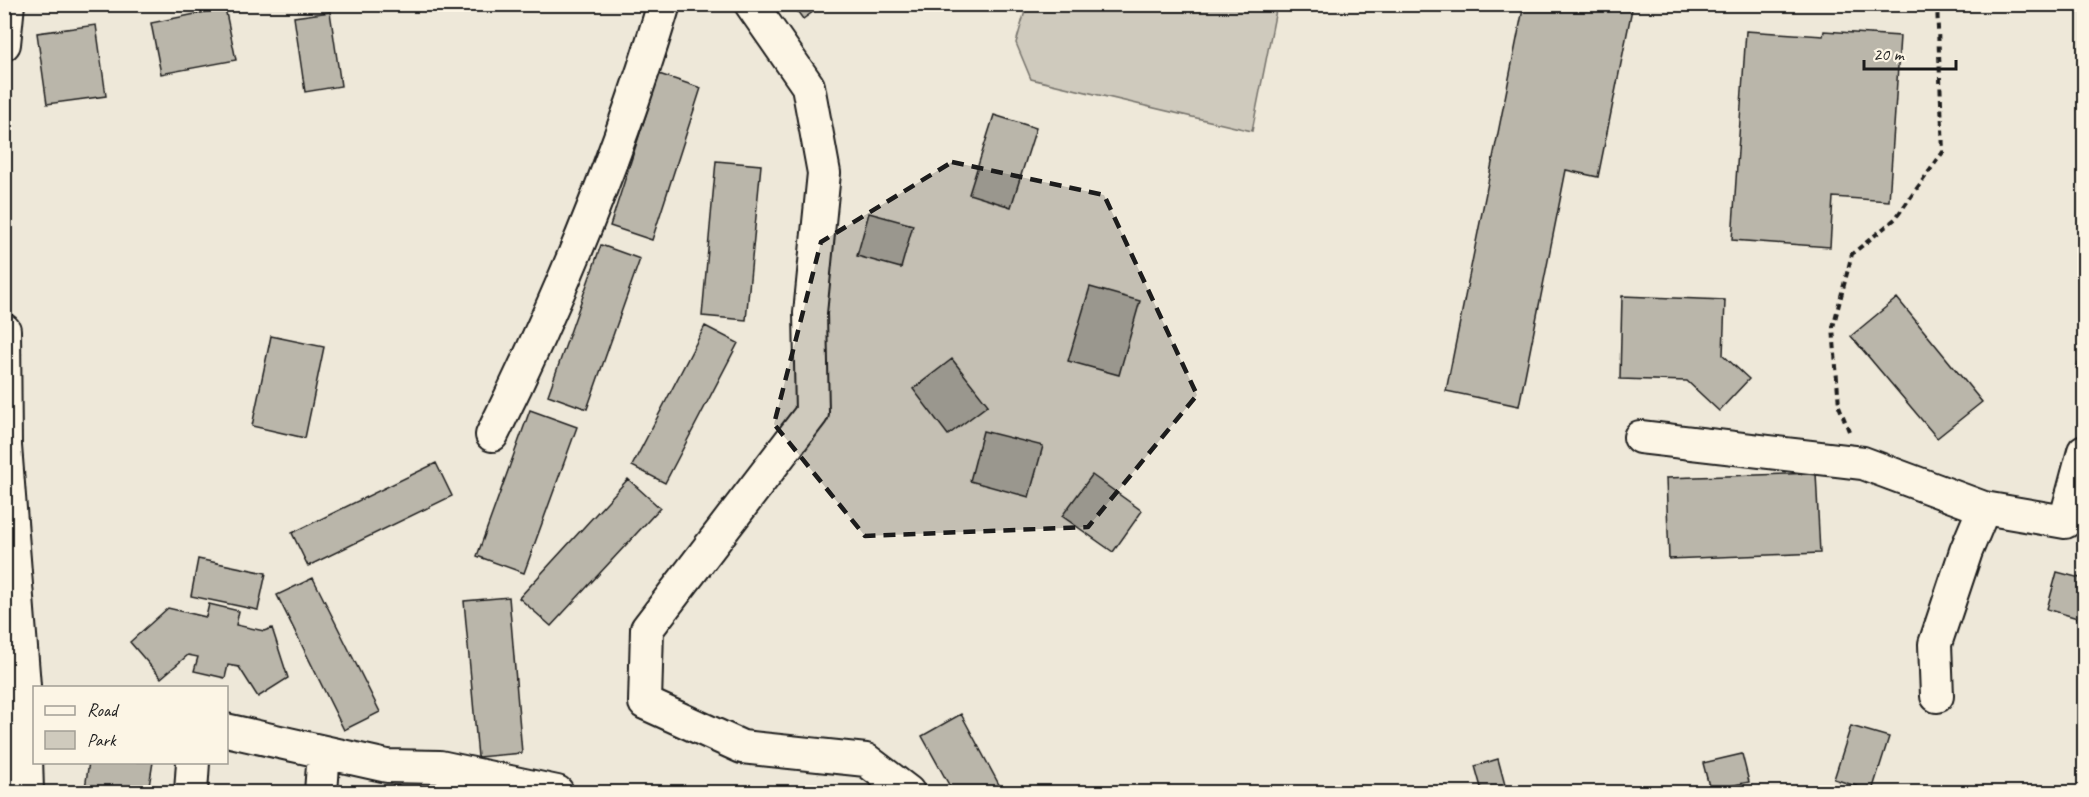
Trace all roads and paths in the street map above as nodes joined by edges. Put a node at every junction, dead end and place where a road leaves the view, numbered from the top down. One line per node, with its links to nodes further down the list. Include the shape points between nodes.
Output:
1 (8, 4): 5 (street)
2 (664, 4): 7 (street, via 644,72 541,336)
3 (751, 4): 22 (street, via 808,86 824,173 810,313 812,413 647,629 645,704 742,747 866,760)
4 (1937, 4): 10 (path, via 1943,152 1895,219 1852,254 1833,327 1839,406)
5 (4, 44)
6 (4, 330): 13 (street, via 5,446)
7 (492, 435)
8 (1640, 436): 10 (street)
9 (2085, 451): 12 (street)
10 (1863, 463): 11 (street)
11 (1984, 508): 12 (street); 14 (street, via 1935,644)
12 (2075, 524)
13 (29, 687): 18 (street)
14 (1937, 696)
15 (228, 730): 16 (street)
16 (324, 752): 20 (street); 21 (street, via 387,766 440,766)
17 (193, 764): 19 (street)
18 (27, 792)
19 (191, 792)
20 (321, 792)
21 (557, 792)
22 (908, 792)

